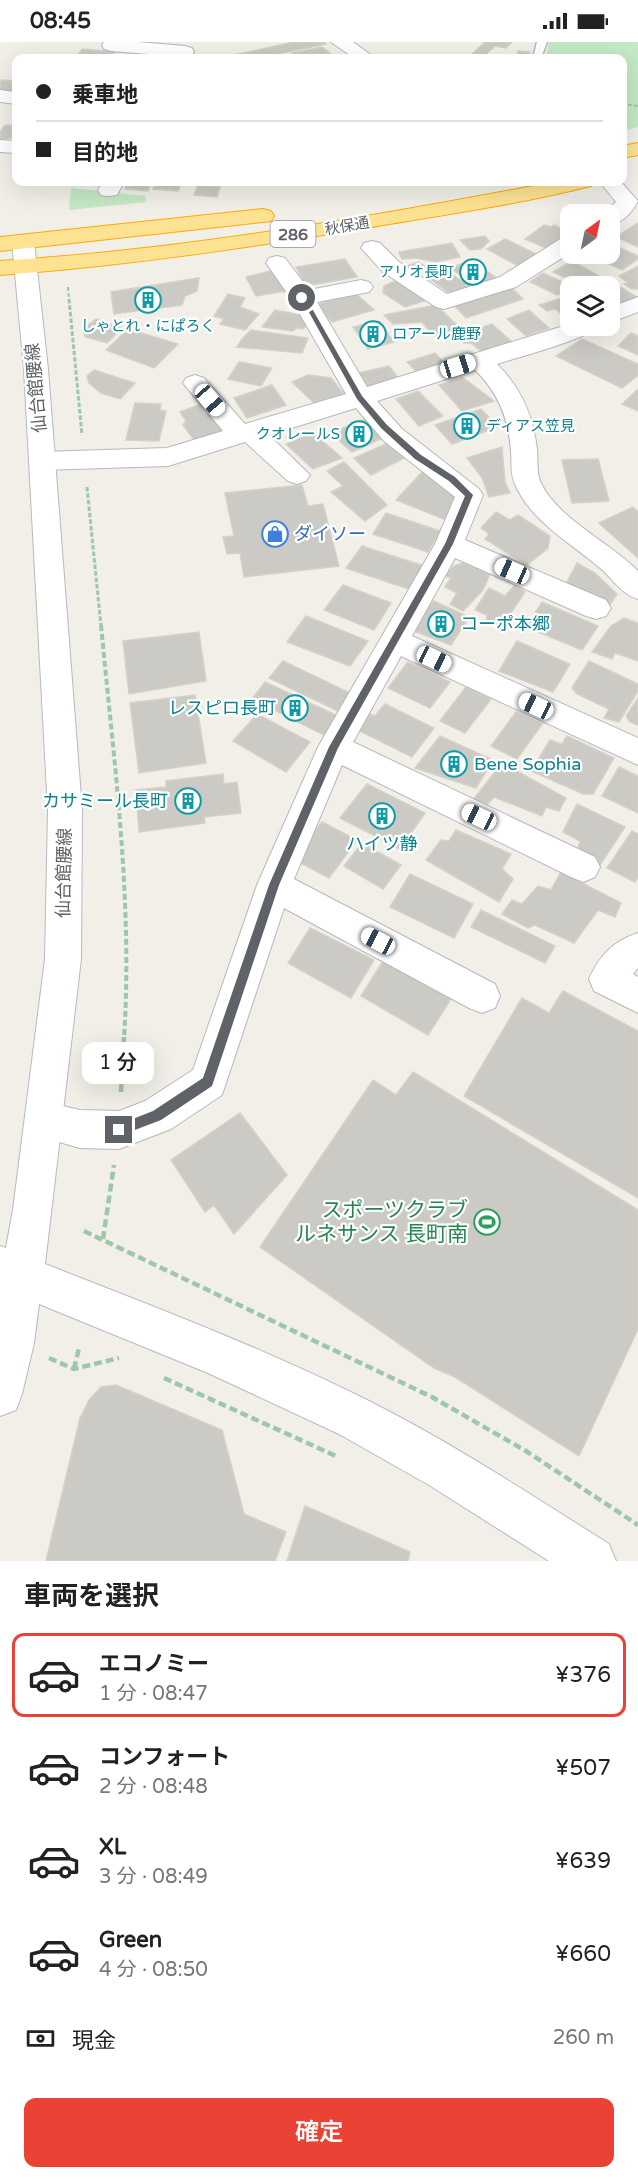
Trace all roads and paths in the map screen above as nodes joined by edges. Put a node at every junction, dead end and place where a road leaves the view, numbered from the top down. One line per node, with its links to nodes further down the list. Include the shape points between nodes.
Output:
1 (113, 42): 3 (street, via 111,45)
2 (340, 42): 4 (street)
3 (184, 54)
4 (360, 54)
5 (564, 186): 11 (highway, 秋保通 / 286, via 315,231 93,261)
6 (614, 186): 8 (street, via 627,201)
7 (320, 208): 11 (highway, 秋保通 / 286)
8 (620, 211)
9 (372, 248): 10 (street, via 392,267 444,302 508,282)
10 (560, 249)
11 (12, 255): 24 (street, 仙台館腰線)
12 (277, 263): 15 (street)
13 (68, 287): 23 (path)
14 (361, 287): 15 (street)
15 (302, 298): 21 (street)
16 (638, 304): 17 (street)
17 (620, 311)
18 (560, 336): 19 (street)
19 (478, 360): 21 (street); 27 (street, via 509,391 518,420 525,479 532,493 555,518 610,560)
20 (195, 383): 22 (street)
21 (359, 397): 22 (street); 26 (street, via 409,449 469,495)
22 (245, 434): 23 (street, via 168,457); 25 (street)
23 (85, 460): 24 (street); 38 (path, via 125,870 128,981)
24 (42, 461): 37 (street, 仙台館腰線, via 65,810 63,959)
25 (297, 475)
26 (449, 544): 28 (street); 29 (street)
27 (638, 589)
28 (596, 608)
29 (393, 640): 30 (street); 31 (street)
30 (334, 747): 32 (street); 33 (street)
31 (638, 753)
32 (583, 867)
33 (274, 885): 35 (street); 38 (street, via 208,1082 157,1116)
34 (638, 949): 36 (street, via 629,952 607,979)
35 (482, 996)
36 (638, 996)
37 (45, 1121): 38 (street, via 80,1129); 41 (street, 仙台館腰線)
38 (119, 1130): 40 (path)
39 (84, 1231): 40 (path)
40 (104, 1239): 49 (path, via 432,1397 526,1451)
41 (11, 1272): 47 (street, 仙台館腰線); 50 (street, via 250,1369 355,1419 462,1478)
42 (79, 1348): 45 (path)
43 (43, 1355): 45 (path)
44 (127, 1362): 45 (path, via 117,1357)
45 (74, 1369)
46 (158, 1375): 48 (path)
47 (0, 1394)
48 (345, 1461)
49 (638, 1525)
50 (592, 1561)

